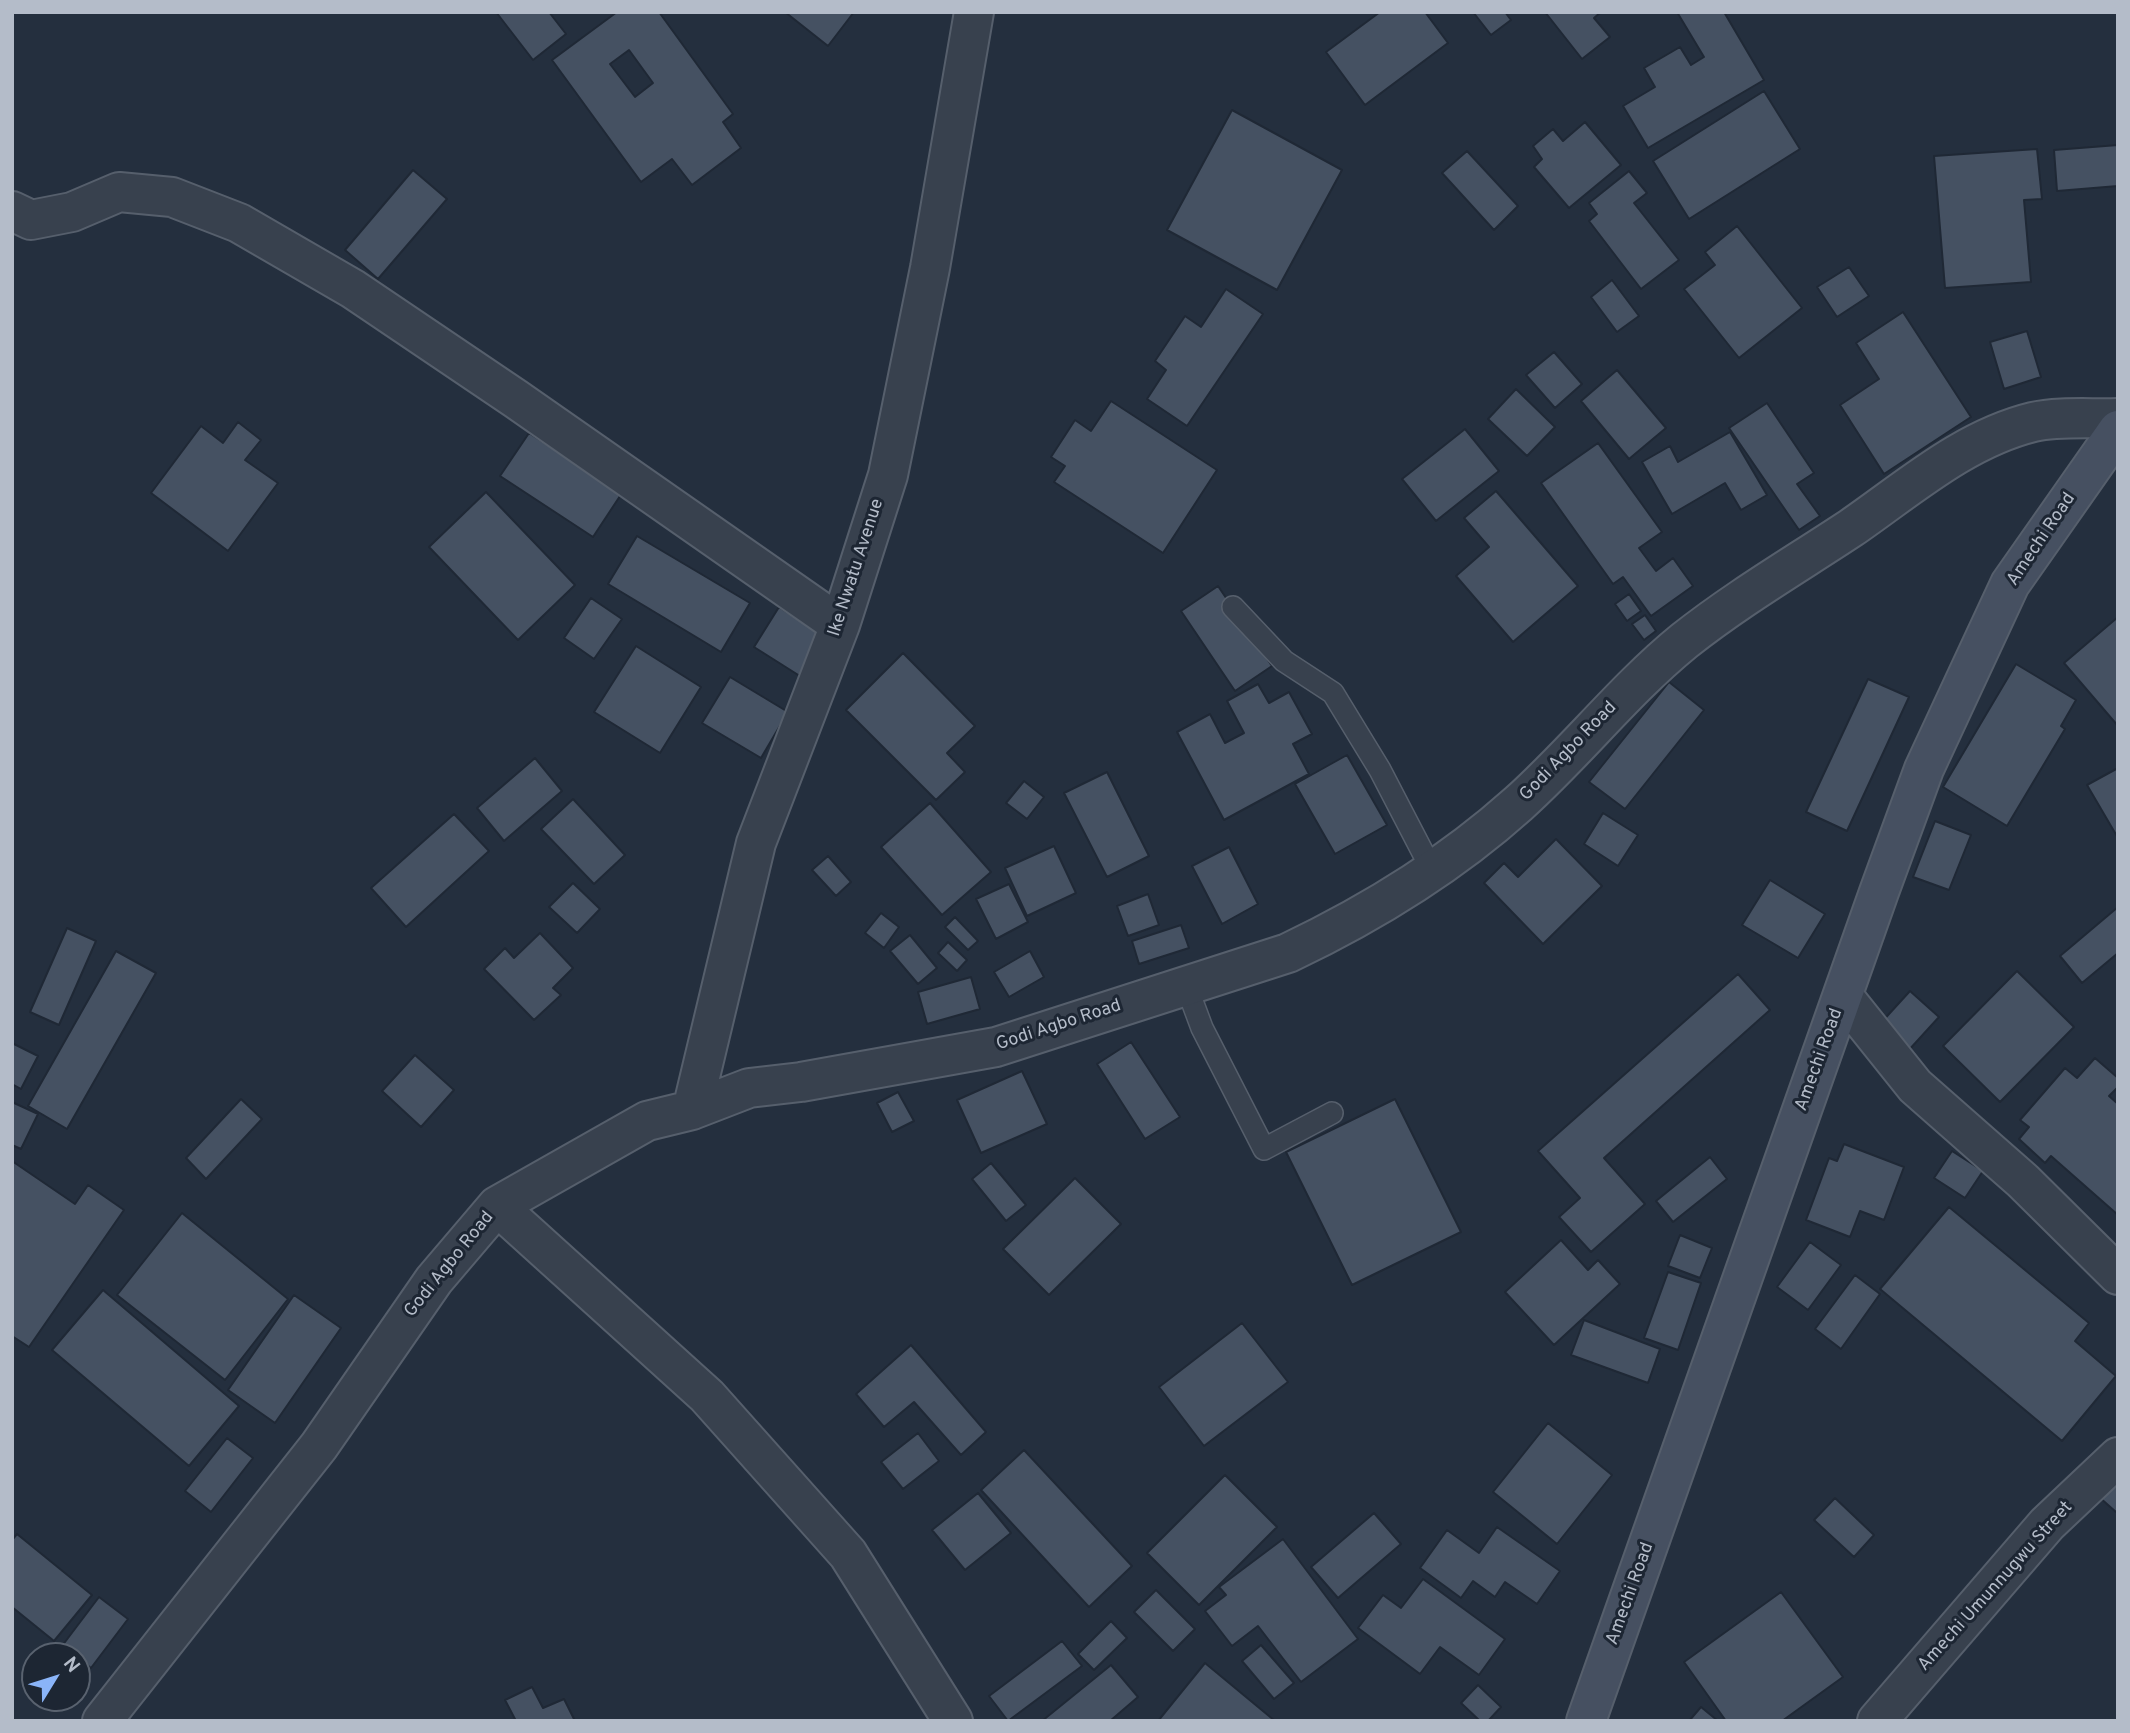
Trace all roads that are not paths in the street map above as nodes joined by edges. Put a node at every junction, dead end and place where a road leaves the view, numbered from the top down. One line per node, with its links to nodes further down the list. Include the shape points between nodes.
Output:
1 (974, 12): 6 (street, Ike Nwatu Avenue, via 888,475)
2 (12, 211): 6 (street, via 31,220 72,212 119,192 172,197 239,223 353,289)
3 (2118, 418): 7 (street, Godi Agbo Road, via 2036,421 2000,432 1938,467 1684,641 1636,683 1518,804)
4 (2118, 430): 9 (main road, Amechi Road, via 2010,584 1924,769)
5 (1233, 607): 7 (lane, via 1284,661 1333,693)
6 (840, 625): 10 (street, Ike Nwatu Avenue, via 756,843)
7 (1433, 872): 8 (street, Godi Agbo Road, via 1288,953)
8 (1186, 985): 10 (street, Godi Agbo Road, via 996,1047 749,1088); 11 (lane, via 1202,1028 1264,1149)
9 (1843, 996): 13 (street, via 1915,1086 2023,1181); 17 (main road, Amechi Road)
10 (692, 1111): 12 (street, Godi Agbo Road, via 647,1121)
11 (1332, 1114)
12 (497, 1206): 15 (street, Godi Agbo Road, via 434,1280 319,1446); 16 (street, via 707,1396 848,1554)
13 (2118, 1275)
14 (2118, 1457): 18 (street, Amechi Umunnugwu Street, via 2047,1524)
15 (102, 1721)
16 (953, 1721)
17 (1586, 1721)
18 (1877, 1721)

